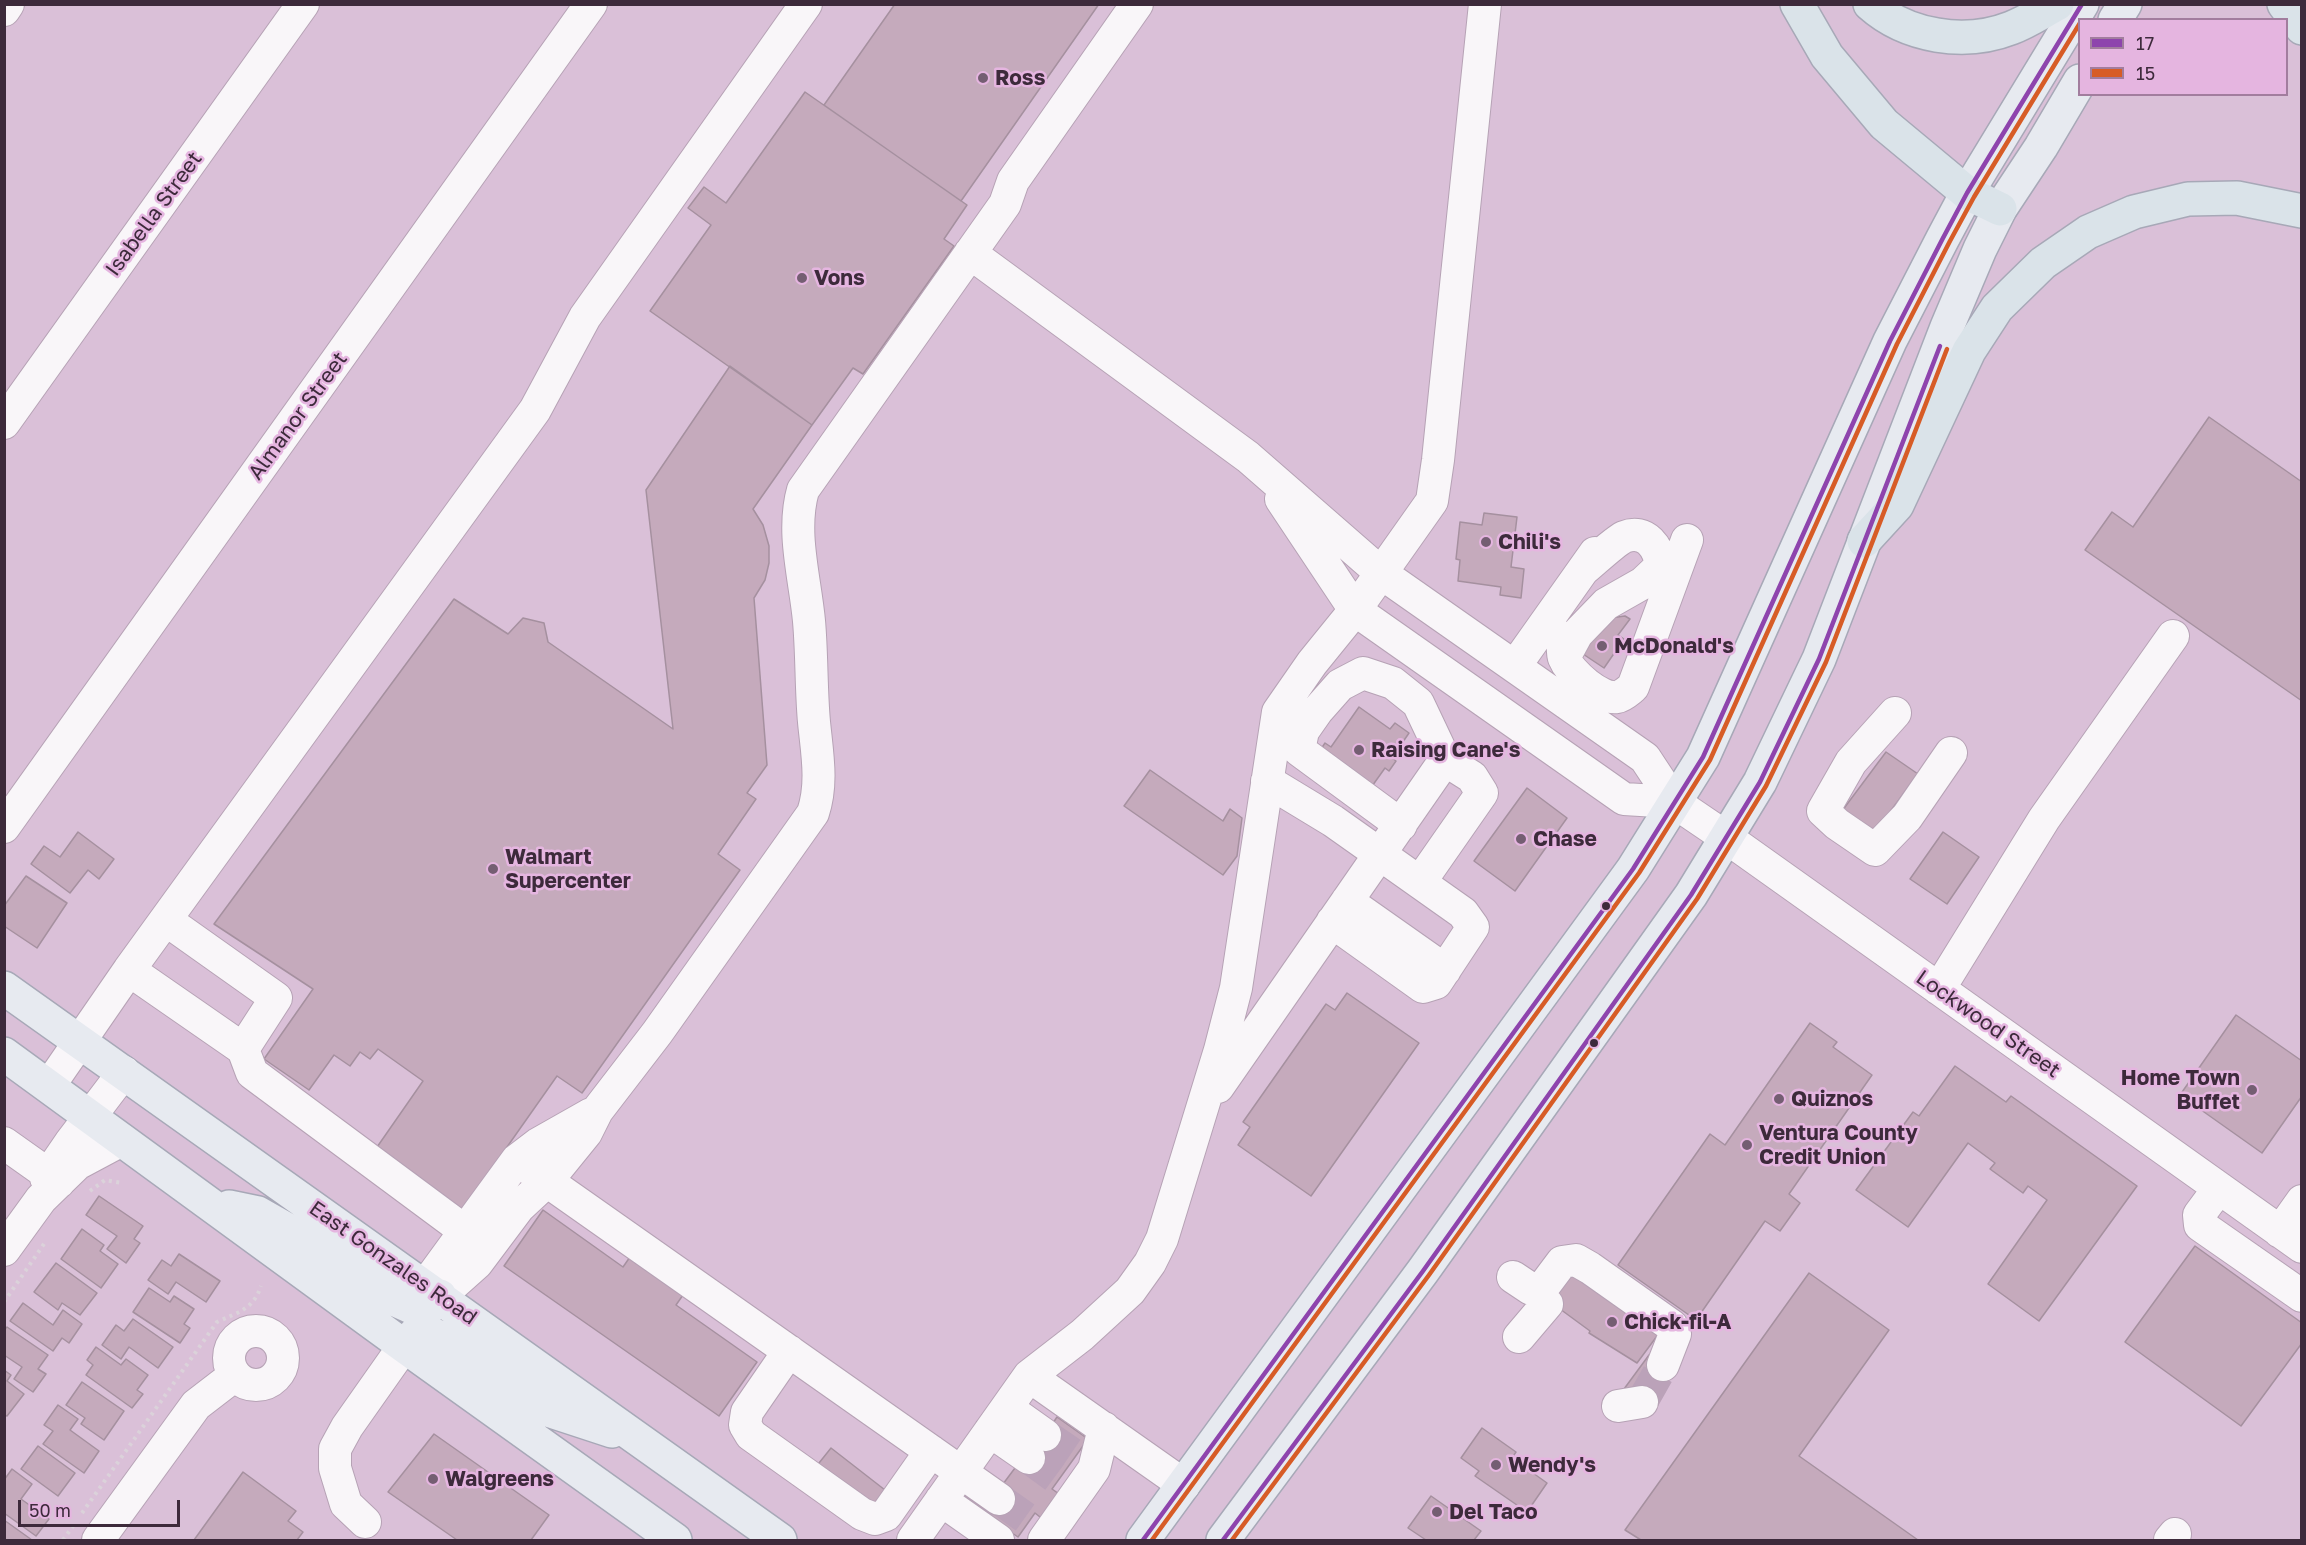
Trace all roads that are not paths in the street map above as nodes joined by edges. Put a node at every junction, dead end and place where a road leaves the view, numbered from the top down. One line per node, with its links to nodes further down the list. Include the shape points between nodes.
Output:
1 (8, 4): 13 (street)
2 (303, 4): 21 (street, Isabella Street)
3 (591, 4): 35 (street, Almanor Street)
4 (806, 4): 43 (street, via 585,317 535,410)
5 (1137, 4): 20 (street, via 1013,181 1005,204)
6 (1485, 4): 25 (street, via 1432,501)
7 (1797, 4): 17 (highway, via 1827,56 1884,124)
8 (1870, 4): 9 (highway, via 1885,18 1907,27 1962,38 2011,28)
9 (2057, 4)
10 (2082, 4): 17 (main road)
11 (2125, 4): 14 (main road)
12 (2284, 4): 15 (highway)
13 (4, 10)
14 (2116, 18)
15 (2301, 28)
16 (2078, 83): 18 (main road)
17 (1967, 193): 18 (highway); 36 (main road, via 1890,341 1703,756)
18 (2000, 209): 24 (main road, via 1947,327)
19 (2301, 210): 24 (highway, via 2236,198 2188,199 2134,212 2088,232 2043,263 1997,308 1969,351 1897,506)
20 (970, 253): 22 (street); 53 (street, via 803,490 799,541 809,622 819,781 813,813)
21 (4, 423)
22 (1269, 477): 25 (street); 26 (street)
23 (1687, 540): 29 (street, via 1633,687 1620,697 1599,693 1572,672)
24 (1864, 541): 39 (main road, via 1820,659 1760,782)
25 (1381, 573): 26 (street); 30 (street)
26 (1355, 610): 34 (street, via 1278,712); 36 (street, via 1624,799)
27 (1544, 626): 29 (street, via 1563,639); 29 (street, via 1592,558 1624,537 1637,535 1649,539 1656,547 1661,567 1643,583 1606,604 1577,634); 30 (street)
28 (2173, 636): 47 (street, via 2044,819)
29 (1564, 657)
30 (1515, 666): 36 (street, via 1646,758)
31 (1895, 713): 32 (street, via 1851,762 1824,811 1837,824 1875,850 1907,817)
32 (1951, 753)
33 (1445, 760): 37 (street); 37 (street, via 1418,703 1393,683 1363,673 1340,685 1317,711 1304,731 1299,750); 41 (street, via 1472,777 1482,793)
34 (1267, 781): 40 (street); 54 (street, via 1236,988)
35 (15, 792): 38 (street, Almanor Street)
36 (1674, 802): 39 (street, Lockwood Street); 83 (main road, via 1633,869)
37 (1401, 825): 40 (street)
38 (4, 827)
39 (1727, 838): 47 (street, Lockwood Street); 94 (main road, via 1685,904 1457,1224)
40 (1380, 854): 41 (street); 42 (street)
41 (1420, 882): 44 (street, via 1463,913 1473,927)
42 (1345, 904): 44 (street); 44 (street, via 1423,987 1436,983); 54 (street)
43 (166, 920): 45 (street); 49 (street, via 276,998)
44 (1449, 963)
45 (129, 970): 48 (street); 49 (street)
46 (4, 988): 48 (main road, East Gonzales Road)
47 (1939, 989): 61 (street, Lockwood Street)
48 (80, 1041): 51 (main road, East Gonzales Road); 52 (street)
49 (243, 1049): 64 (street, via 252,1073)
50 (4, 1054): 52 (main road)
51 (124, 1071): 55 (street); 68 (main road, East Gonzales Road)
52 (49, 1086): 55 (main road)
53 (597, 1111): 58 (street); 59 (street, via 586,1133)
54 (1201, 1113): 76 (street, via 1162,1239 1150,1263 1130,1291)
55 (90, 1116): 56 (main road); 60 (street)
56 (122, 1140): 60 (street, via 77,1164); 63 (main road)
57 (4, 1143): 60 (street)
58 (517, 1160): 59 (street); 64 (street)
59 (547, 1181): 68 (street, via 519,1207 477,1263); 73 (street)
60 (49, 1185): 66 (street)
61 (2219, 1188): 65 (street, Lockwood Street); 69 (street, via 2199,1215 2200,1225)
62 (2301, 1201): 65 (street)
63 (210, 1204): 68 (main road, via 258,1213 309,1242 380,1293 409,1306 422,1310 430,1307); 72 (main road)
64 (465, 1231): 68 (street)
65 (2291, 1239)
66 (4, 1250)
67 (1514, 1277): 74 (street, via 1531,1289 1544,1286 1562,1262 1590,1268 1672,1326 1675,1334)
68 (432, 1291): 79 (main road, East Gonzales Road)
69 (2301, 1296)
70 (1547, 1304): 71 (street)
71 (1519, 1337)
72 (404, 1346): 79 (main road, via 416,1333 429,1333 548,1410); 86 (street, via 346,1427 335,1449 335,1468 346,1504); 89 (main road)
73 (789, 1352): 81 (street); 81 (street, via 747,1412 745,1425 751,1436 862,1514 875,1519 886,1515)
74 (1663, 1365)
75 (235, 1375): 88 (street, via 196,1406)
76 (1029, 1376): 77 (street); 78 (street)
77 (998, 1420): 80 (street); 82 (street)
78 (1104, 1428): 83 (street); 87 (street)
79 (638, 1439): 90 (main road, East Gonzales Road)
80 (1037, 1447)
81 (931, 1451): 82 (street)
82 (961, 1472): 84 (street); 85 (street)
83 (1184, 1485): 93 (main road)
84 (999, 1499)
85 (941, 1500): 91 (street); 92 (street)
86 (365, 1522)
87 (1041, 1532)
88 (98, 1540)
89 (675, 1540)
90 (780, 1540)
91 (914, 1540)
92 (998, 1540)
93 (1143, 1540)
94 (1223, 1540)

